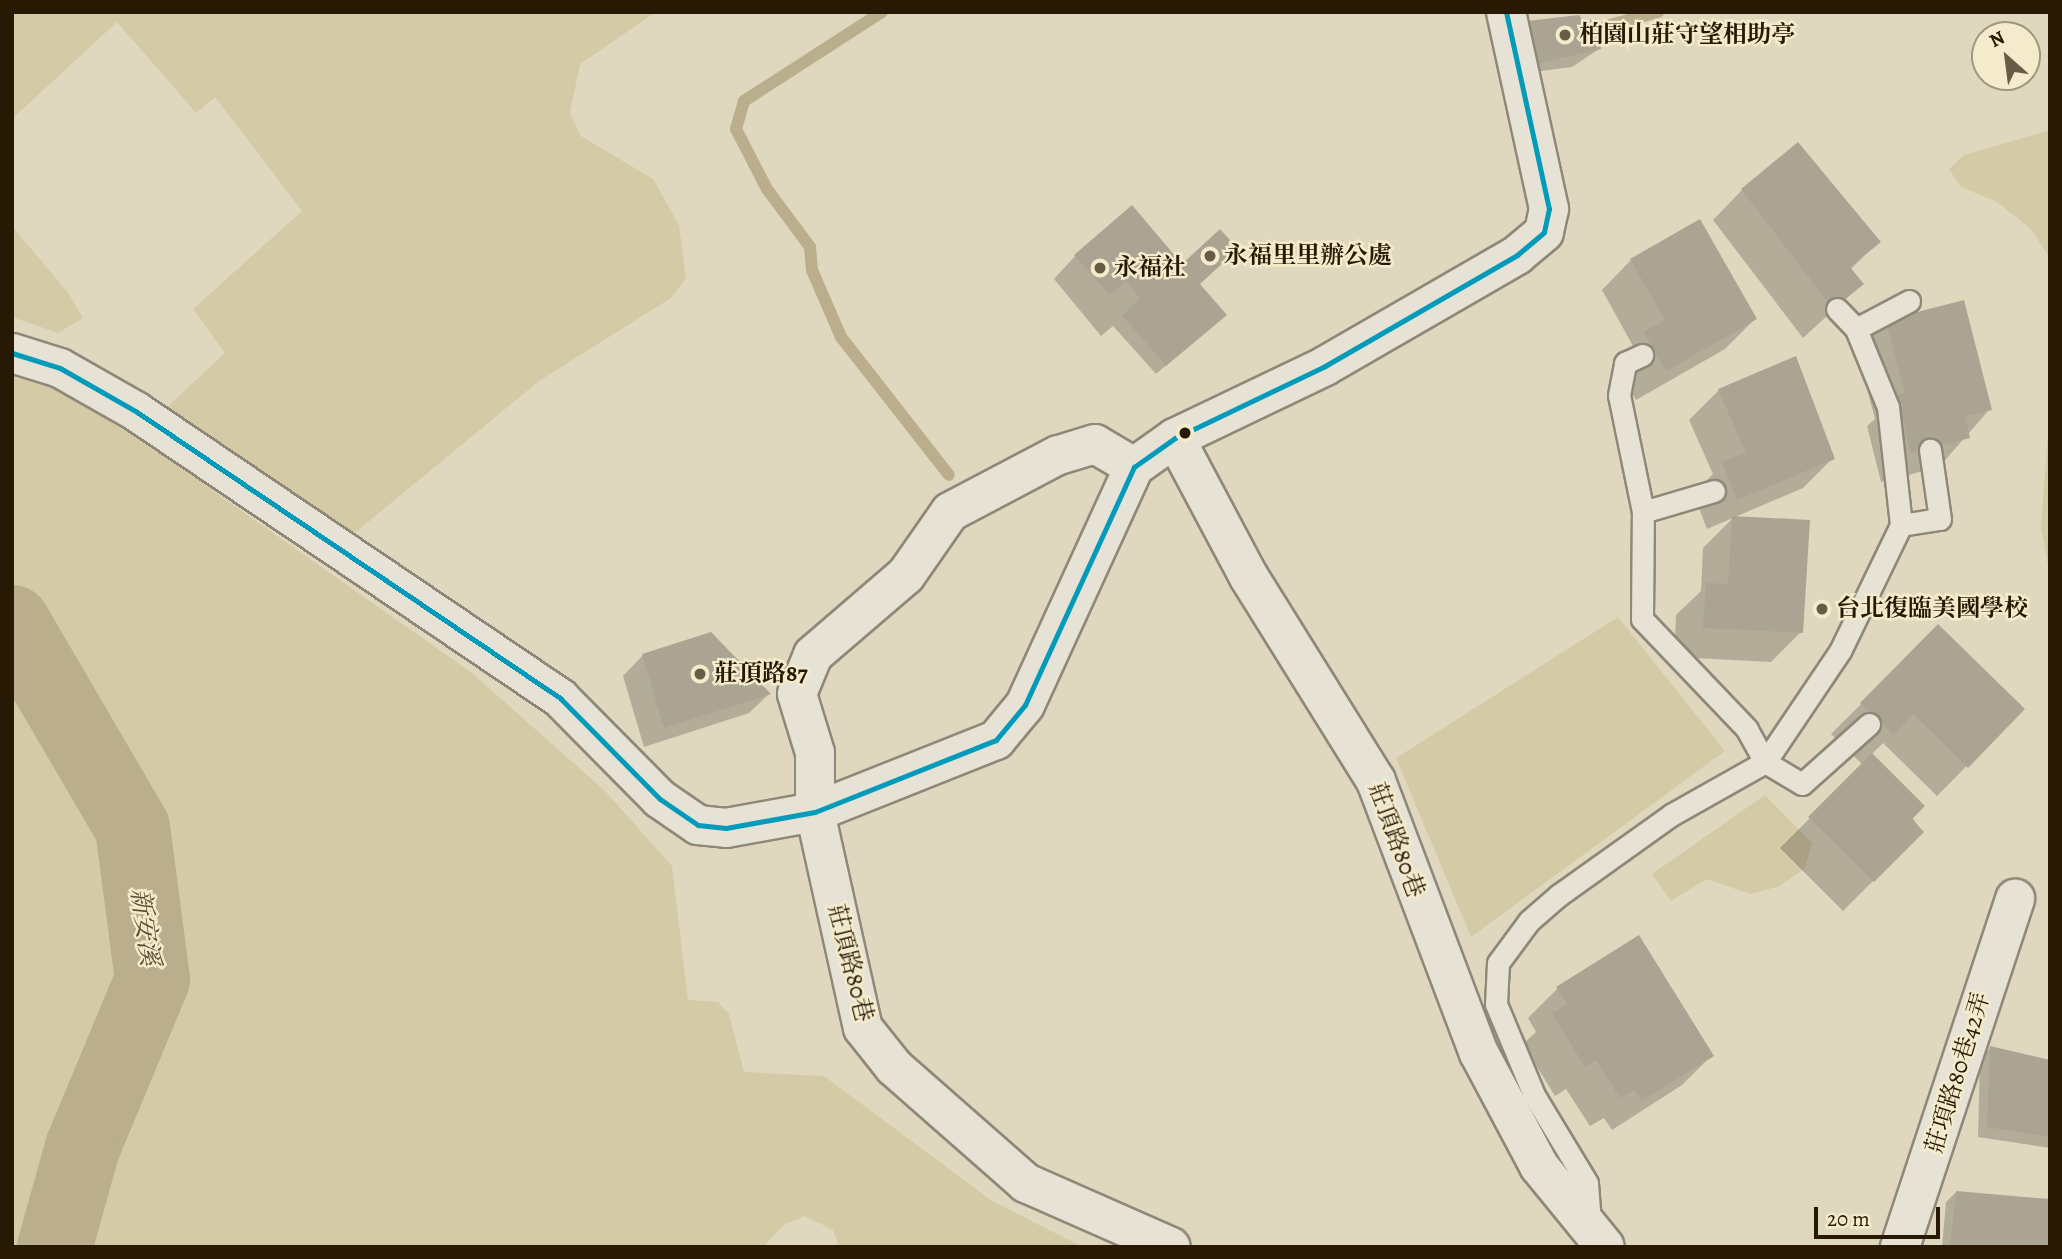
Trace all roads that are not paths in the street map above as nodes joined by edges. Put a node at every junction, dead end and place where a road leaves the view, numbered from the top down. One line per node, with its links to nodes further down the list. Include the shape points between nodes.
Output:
1 (1506, 12): 7 (street, via 1549,209 1544,232 1517,255 1325,366)
2 (1909, 301): 4 (lane)
3 (1837, 309): 4 (lane)
4 (1856, 329): 12 (lane, via 1888,407)
5 (12, 353): 15 (street, via 60,368 137,412 560,698 660,799 698,825 726,828)
6 (1642, 355): 11 (lane, via 1625,363 1619,395)
7 (1175, 438): 9 (street); 17 (street, 莊頂路80巷, via 1243,567 1376,781 1479,1054 1539,1166)
8 (1930, 450): 12 (lane, via 1940,519)
9 (1134, 467): 15 (street, via 1025,705 996,740); 15 (street, 莊頂路80巷, via 1095,444 1058,455 950,512 906,575 813,654 797,694 815,752)
10 (1714, 491): 11 (lane)
11 (1643, 512): 14 (lane, via 1642,619 1747,729)
12 (1901, 525): 14 (lane, via 1840,651)
13 (1869, 724): 14 (lane, via 1801,784)
14 (1765, 762): 17 (lane, via 1671,815 1559,895 1529,921 1498,963 1496,1004 1534,1095 1587,1183)
15 (815, 811): 18 (street, 莊頂路80巷, via 863,1028 887,1057 1026,1183)
16 (2015, 899): 19 (street, 莊項路80巷42弄)
17 (1597, 1236)
18 (1171, 1247)
19 (1900, 1247)

